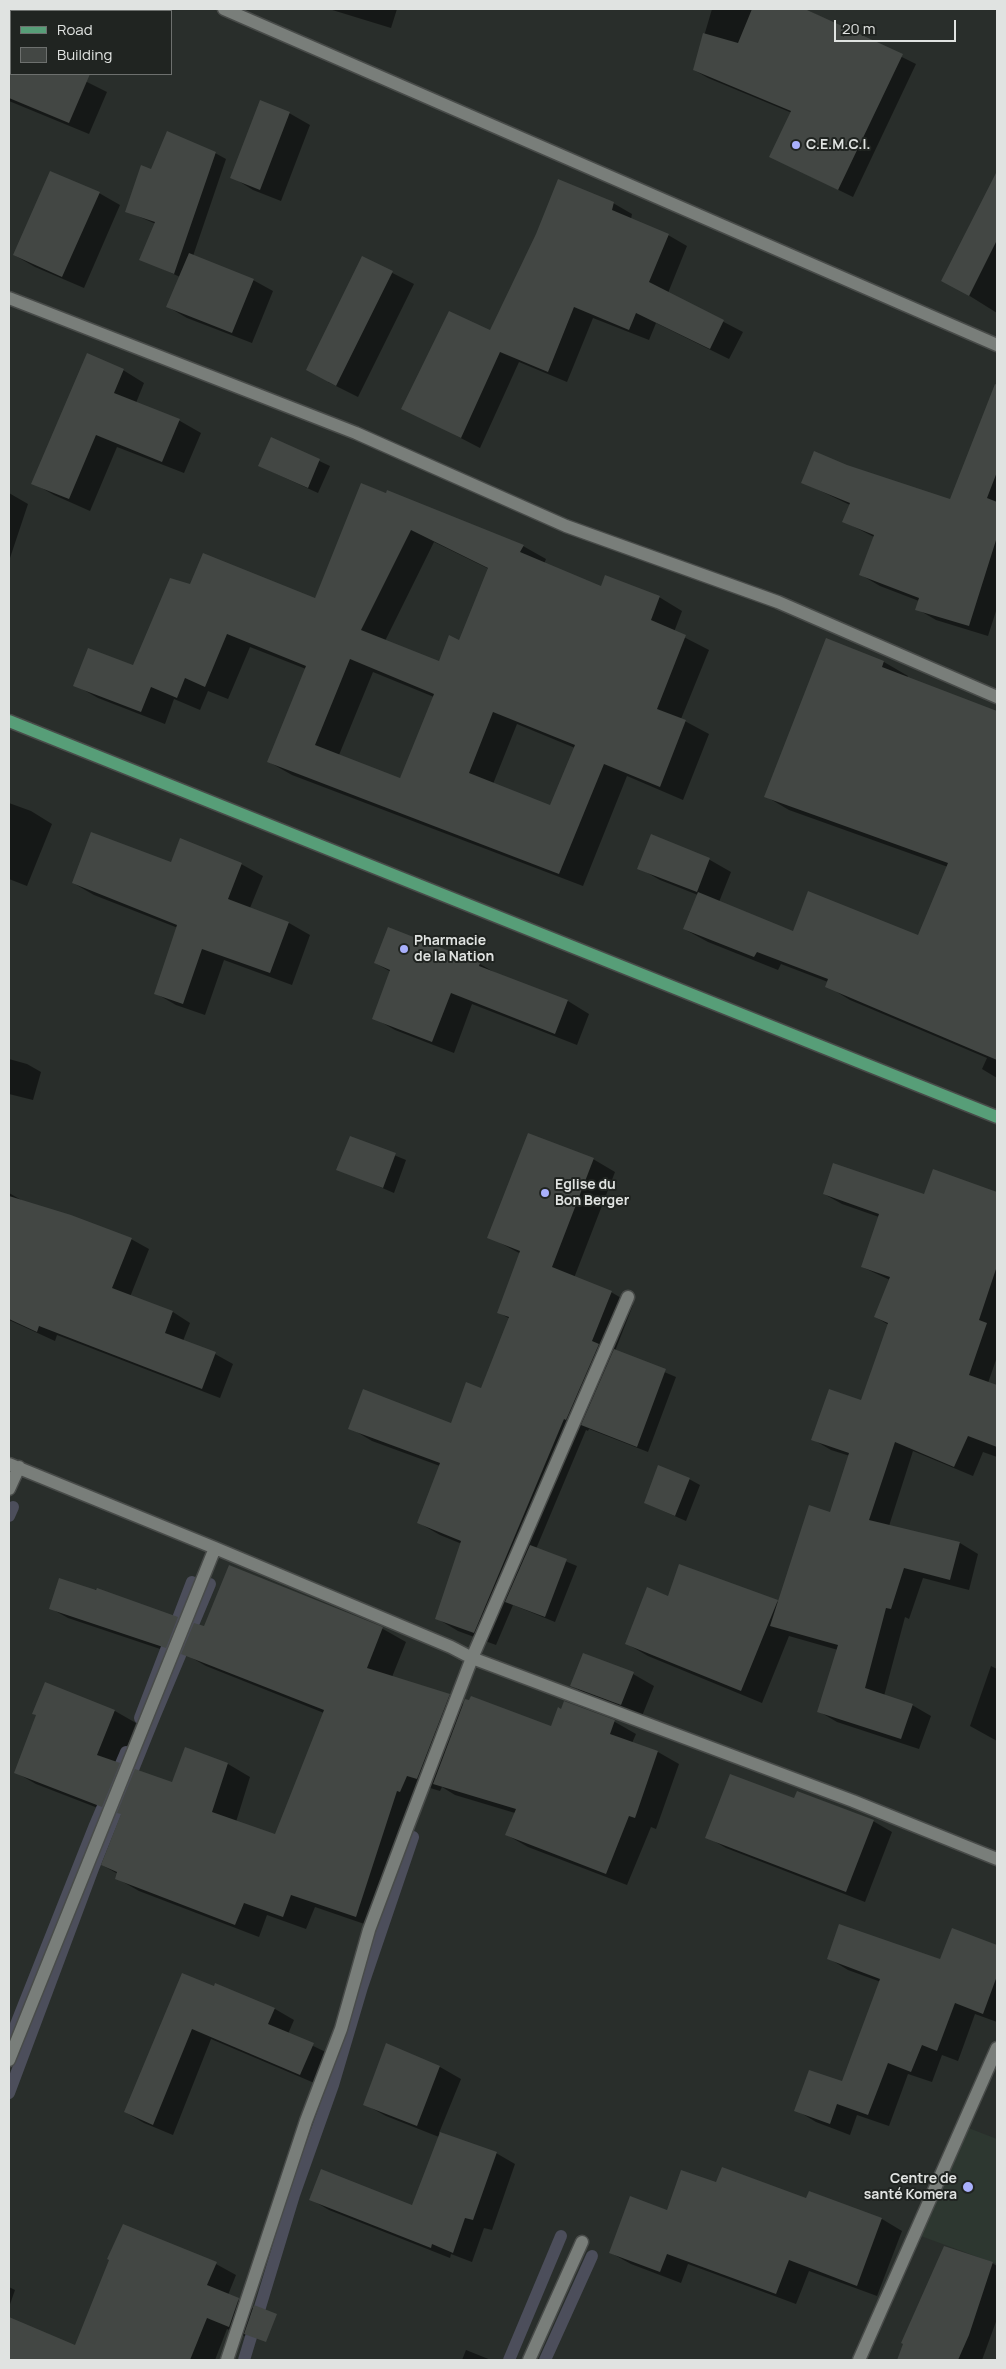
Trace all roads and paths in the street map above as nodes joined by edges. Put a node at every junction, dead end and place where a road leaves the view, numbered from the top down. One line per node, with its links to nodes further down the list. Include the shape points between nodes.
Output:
1 (224, 9): 3 (street)
2 (9, 298): 4 (street, via 356,433 566,526 778,602)
3 (997, 345)
4 (997, 697)
5 (9, 721): 6 (main road)
6 (997, 1117)
7 (628, 1297): 11 (street)
8 (14, 1466): 9 (street); 10 (street)
9 (9, 1489)
10 (215, 1548): 11 (street); 14 (street)
11 (472, 1658): 12 (street, via 853,1801); 16 (street, via 369,1930 341,2029 306,2120)
12 (997, 1859)
13 (997, 2048): 18 (street)
14 (9, 2060)
15 (582, 2242): 17 (street)
16 (227, 2360)
17 (529, 2360)
18 (859, 2360)

